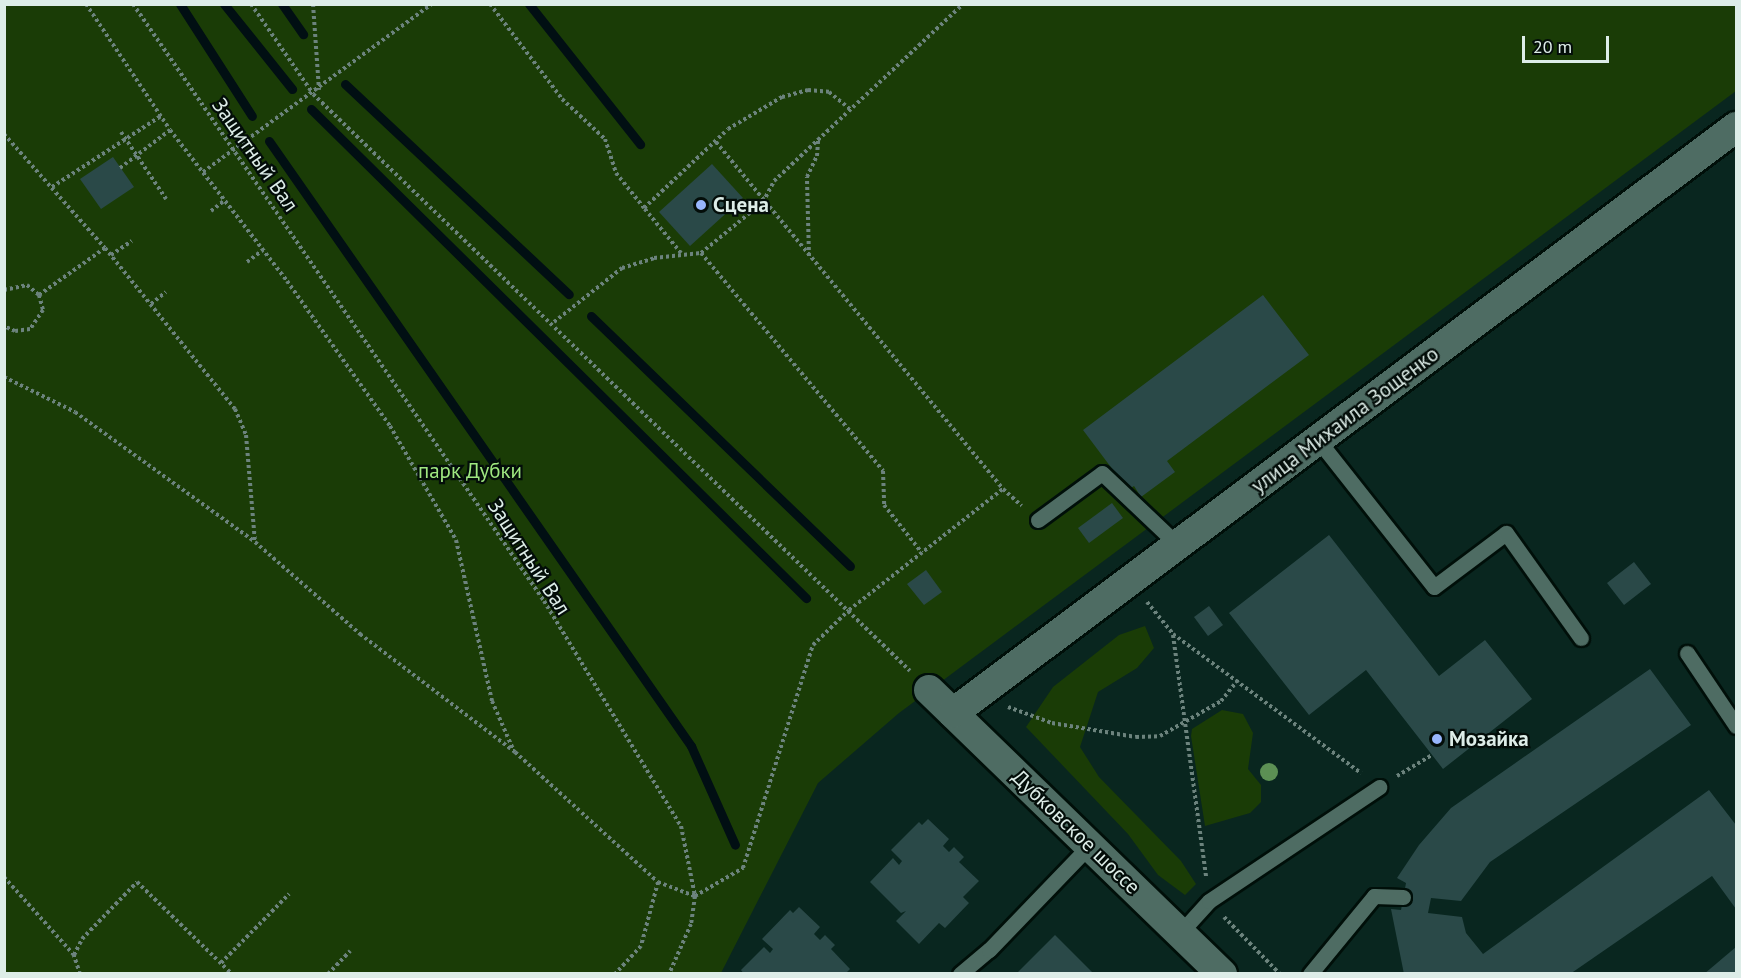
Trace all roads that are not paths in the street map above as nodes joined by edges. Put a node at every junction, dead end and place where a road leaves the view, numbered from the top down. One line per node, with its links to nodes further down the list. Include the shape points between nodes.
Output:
1 (1737, 127): 2 (street, улица Михаила Зощенко)
2 (1318, 440): 4 (street, улица Михаила Зощенко); 5 (lane, via 1434,587 1506,533)
3 (1038, 520): 4 (lane, via 1102,473)
4 (1178, 544): 8 (street, улица Михаила Зощенко)
5 (1581, 638)
6 (1687, 653): 9 (lane)
7 (929, 690): 8 (street, Дубковское шоссе)
8 (953, 712): 11 (street, Дубковское шоссе)
9 (1737, 726)
10 (1379, 787): 13 (lane, via 1209,901)
11 (1090, 845): 13 (street, Дубковское шоссе); 14 (lane, via 989,950)
12 (1403, 897): 16 (lane, via 1374,896)
13 (1180, 933): 15 (street, Дубковское шоссе)
14 (960, 974)
15 (1222, 974)
16 (1310, 974)

